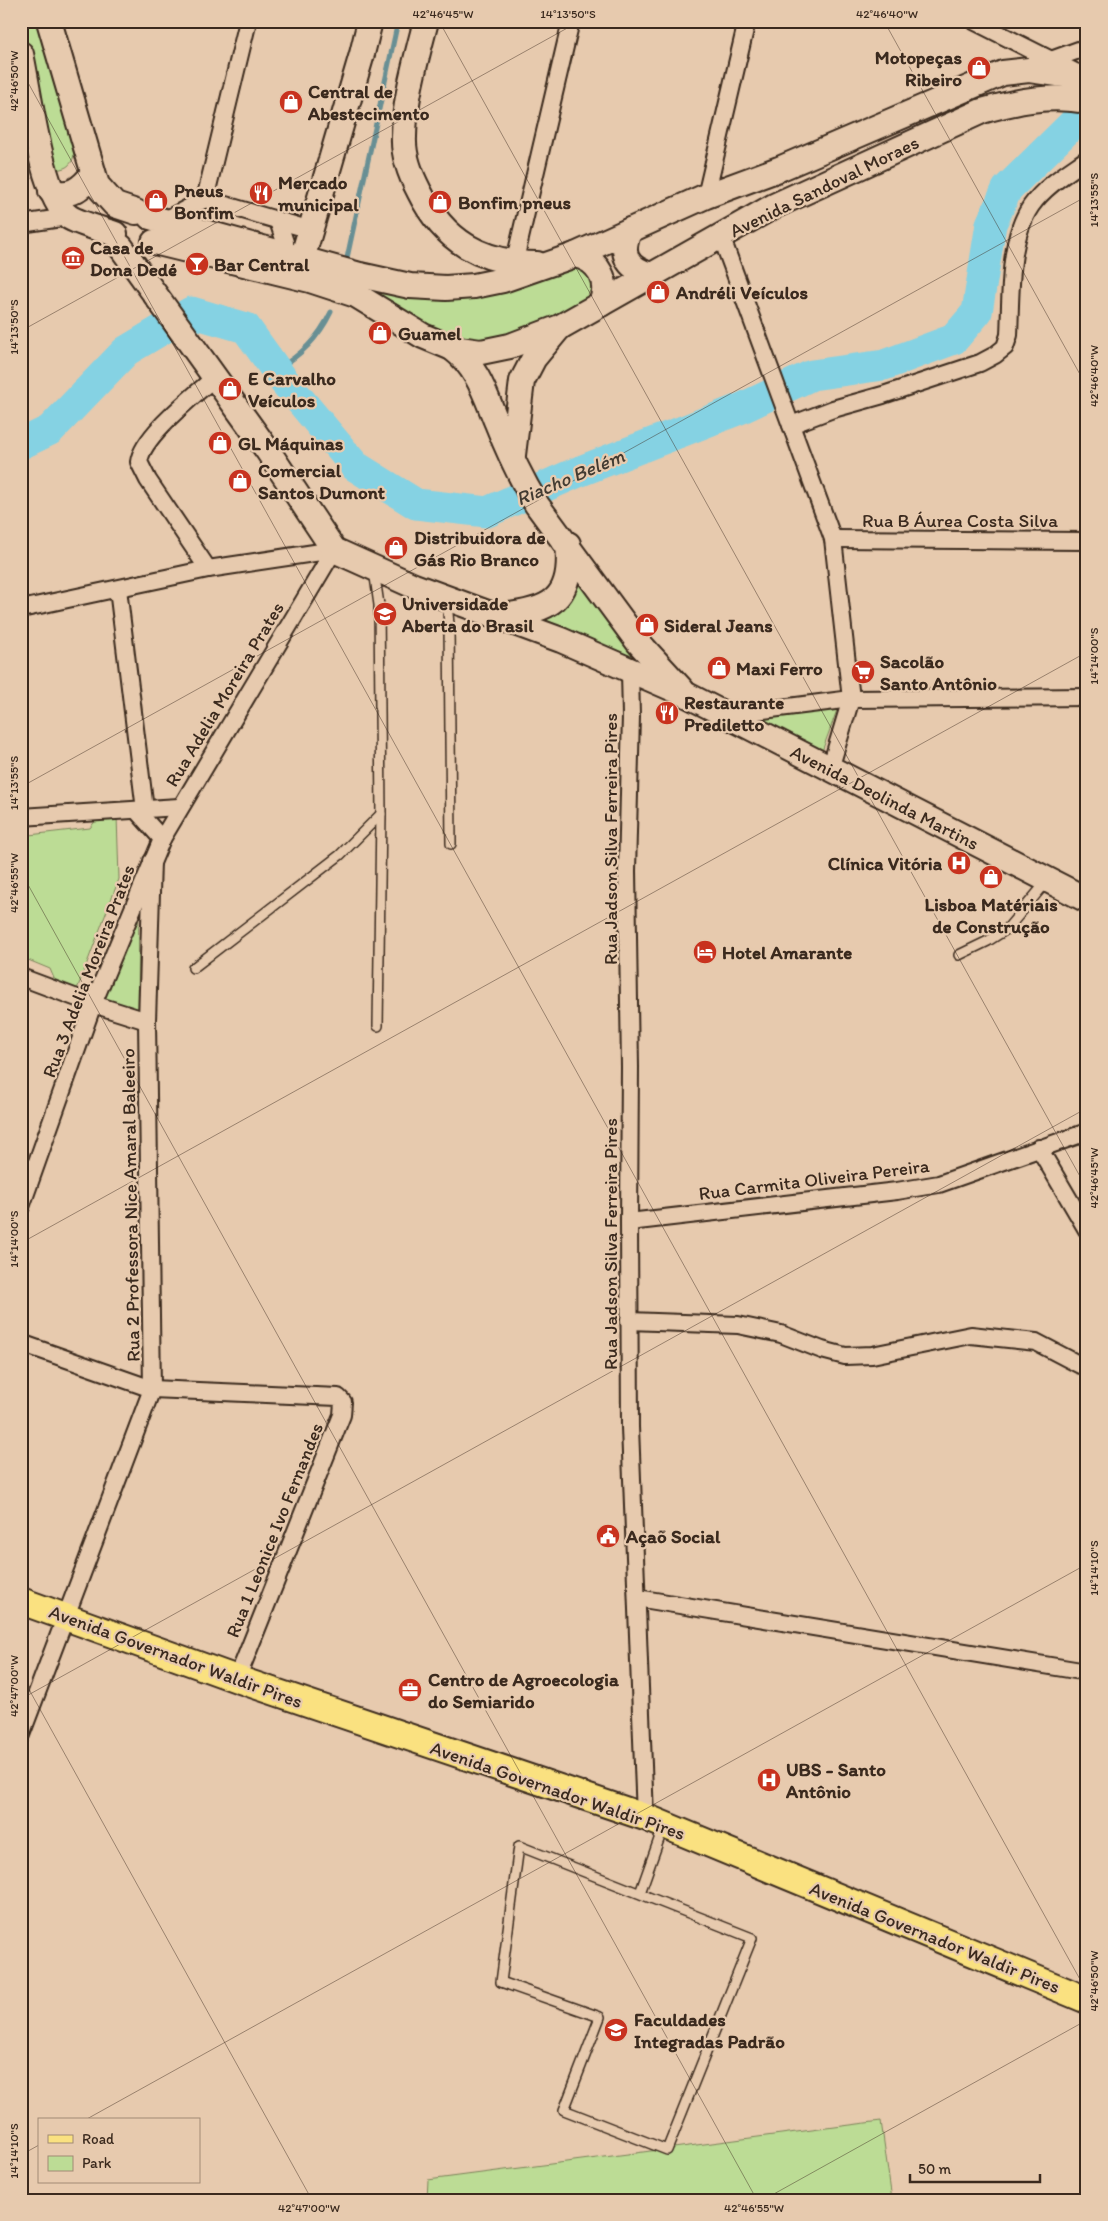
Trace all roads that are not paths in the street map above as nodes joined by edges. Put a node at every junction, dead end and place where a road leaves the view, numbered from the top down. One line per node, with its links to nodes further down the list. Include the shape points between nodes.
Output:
1 (48, 21): 14 (main road)
2 (248, 21): 17 (street)
3 (370, 21): 22 (main road)
4 (426, 21): 28 (main road, via 404,125 408,168 430,214 454,238 489,257)
5 (571, 21): 28 (street)
6 (747, 21): 16 (street)
7 (974, 21): 10 (street)
8 (1087, 47): 10 (street)
9 (21, 54): 12 (main road)
10 (1051, 60): 11 (street)
11 (1086, 89): 16 (main road, Avenida Sandoval Moraes, via 1029,70 1003,73 779,169); 24 (main road, Avenida Sandoval Moraes, via 1011,102 982,111 774,206)
12 (25, 92): 15 (main road)
13 (1087, 159): 37 (street, via 1050,186 1031,206 1019,228 1009,334 1005,346 995,355 980,363)
14 (92, 175): 15 (main road, via 72,193); 21 (main road, via 109,200)
15 (51, 191): 18 (main road)
16 (706, 196): 23 (main road, Avenida Sandoval Moraes)
17 (205, 199): 19 (street); 21 (street)
18 (68, 217): 20 (street); 25 (main road)
19 (278, 221): 22 (street); 27 (street, via 285,242)
20 (21, 224)
21 (151, 228): 25 (main road, via 137,253); 25 (main road, via 129,213 119,220); 27 (main road, Avenida Sandoval Moraes); 27 (main road, Avenida Sandoval Moraes); 32 (main road, Avenida Deolinda Martins)
22 (311, 230): 27 (main road)
23 (630, 230): 26 (main road, Avenida Sandoval Moraes); 30 (main road, via 625,252 631,265 636,271)
24 (721, 236): 30 (main road, Avenida Sandoval Moraes); 37 (street)
25 (118, 240): 32 (main road, Avenida Deolinda Martins)
26 (575, 254): 29 (main road, Avenida Sandoval Moraes); 33 (main road, via 584,256 602,272 605,286)
27 (304, 264): 31 (main road, Avenida Sandoval Moraes)
28 (514, 264): 29 (main road)
29 (546, 265): 31 (main road, Avenida Sandoval Moraes, via 474,286)
30 (651, 275): 33 (main road, Avenida Sandoval Moraes)
31 (358, 285): 35 (main road, Avenida Sandoval Moraes, via 423,336)
32 (156, 293): 36 (main road, Avenida Deolinda Martins)
33 (601, 304): 34 (main road, Avenida Sandoval Moraes)
34 (560, 327): 35 (main road, Avenida Sandoval Moraes, via 496,350 481,352); 38 (main road, via 534,358 522,381)
35 (452, 348): 38 (main road, via 477,374)
36 (215, 378): 42 (main road, Avenida Deolinda Martins); 43 (street, via 147,443 140,462 148,480)
37 (791, 425): 39 (street)
38 (513, 460): 41 (main road, via 537,505)
39 (833, 539): 40 (street, Rua B Áurea Costa Silva); 52 (street)
40 (1087, 541)
41 (568, 544): 48 (main road, via 568,577 563,590 550,603 535,611); 50 (main road, via 638,642)
42 (334, 550): 43 (street); 44 (main road, Avenida Deolinda Martins); 55 (street, Rua Adelia Moreira Prates)
43 (208, 569): 45 (street)
44 (374, 570): 46 (main road, Avenida Deolinda Martins); 57 (lane, via 379,605)
45 (118, 589): 47 (street); 56 (street)
46 (447, 598): 48 (main road, Avenida Deolinda Martins); 60 (lane)
47 (21, 609)
48 (496, 616): 49 (main road, Avenida Deolinda Martins)
49 (630, 671): 50 (main road, Avenida Deolinda Martins); 73 (street, Rua Jadson Silva Ferreira Pires)
50 (686, 695): 53 (main road, Avenida Deolinda Martins)
51 (1087, 697): 52 (street)
52 (852, 699): 53 (street); 54 (street)
53 (724, 715): 54 (main road, Avenida Deolinda Martins)
54 (830, 769): 62 (main road, Avenida Deolinda Martins)
55 (179, 807): 56 (street); 59 (street, Rua Adelia Moreira Prates)
56 (141, 810): 58 (street); 59 (street)
57 (381, 814): 65 (lane, via 340,855); 69 (lane)
58 (21, 817)
59 (162, 839): 61 (street, Rua Adelia Moreira Prates)
60 (451, 844)
61 (152, 861): 67 (street, Rua 3 Adelia Moreira Prates); 68 (street, Rua 2 Professora Nice Amaral Baleeiro)
62 (1048, 880): 63 (main road, Avenida Deolinda Martins); 64 (lane, via 1007,929)
63 (1087, 900)
64 (960, 955)
65 (194, 968)
66 (21, 977): 67 (street)
67 (93, 1004): 68 (street); 72 (street, Rua 3 Adelia Moreira Prates)
68 (147, 1021): 78 (street, Rua 2 Professora Nice Amaral Baleeiro)
69 (378, 1026)
70 (1087, 1132): 71 (street, Rua Carmita Oliveira Pereira)
71 (1039, 1148): 73 (street, Rua Carmita Oliveira Pereira, via 939,1184 897,1192); 74 (street)
72 (21, 1208)
73 (628, 1222): 75 (street, Rua Jadson Silva Ferreira Pires)
74 (1085, 1223)
75 (629, 1321): 77 (street, via 738,1325 781,1334 845,1356 872,1355 971,1335 1036,1342 1080,1365); 79 (street, Rua Jadson Silva Ferreira Pires)
76 (21, 1343): 78 (street)
77 (1087, 1365)
78 (152, 1389): 81 (street); 83 (street, Rua 1 Leonice Ivo Fernandes, via 338,1397 343,1402 342,1415)
79 (636, 1598): 82 (street); 85 (street, Rua Jadson Silva Ferreira Pires)
80 (21, 1601): 81 (main road, Avenida Governador Waldir Pires)
81 (64, 1618): 83 (main road, Avenida Governador Waldir Pires); 84 (street)
82 (1087, 1672)
83 (236, 1679): 85 (main road, Avenida Governador Waldir Pires)
84 (21, 1735)
85 (654, 1822): 86 (lane); 87 (main road, Avenida Governador Waldir Pires)
86 (640, 1893): 86 (lane, via 519,1846 501,1982 600,2017 564,2110 667,2150 752,1938)
87 (1087, 2000)

